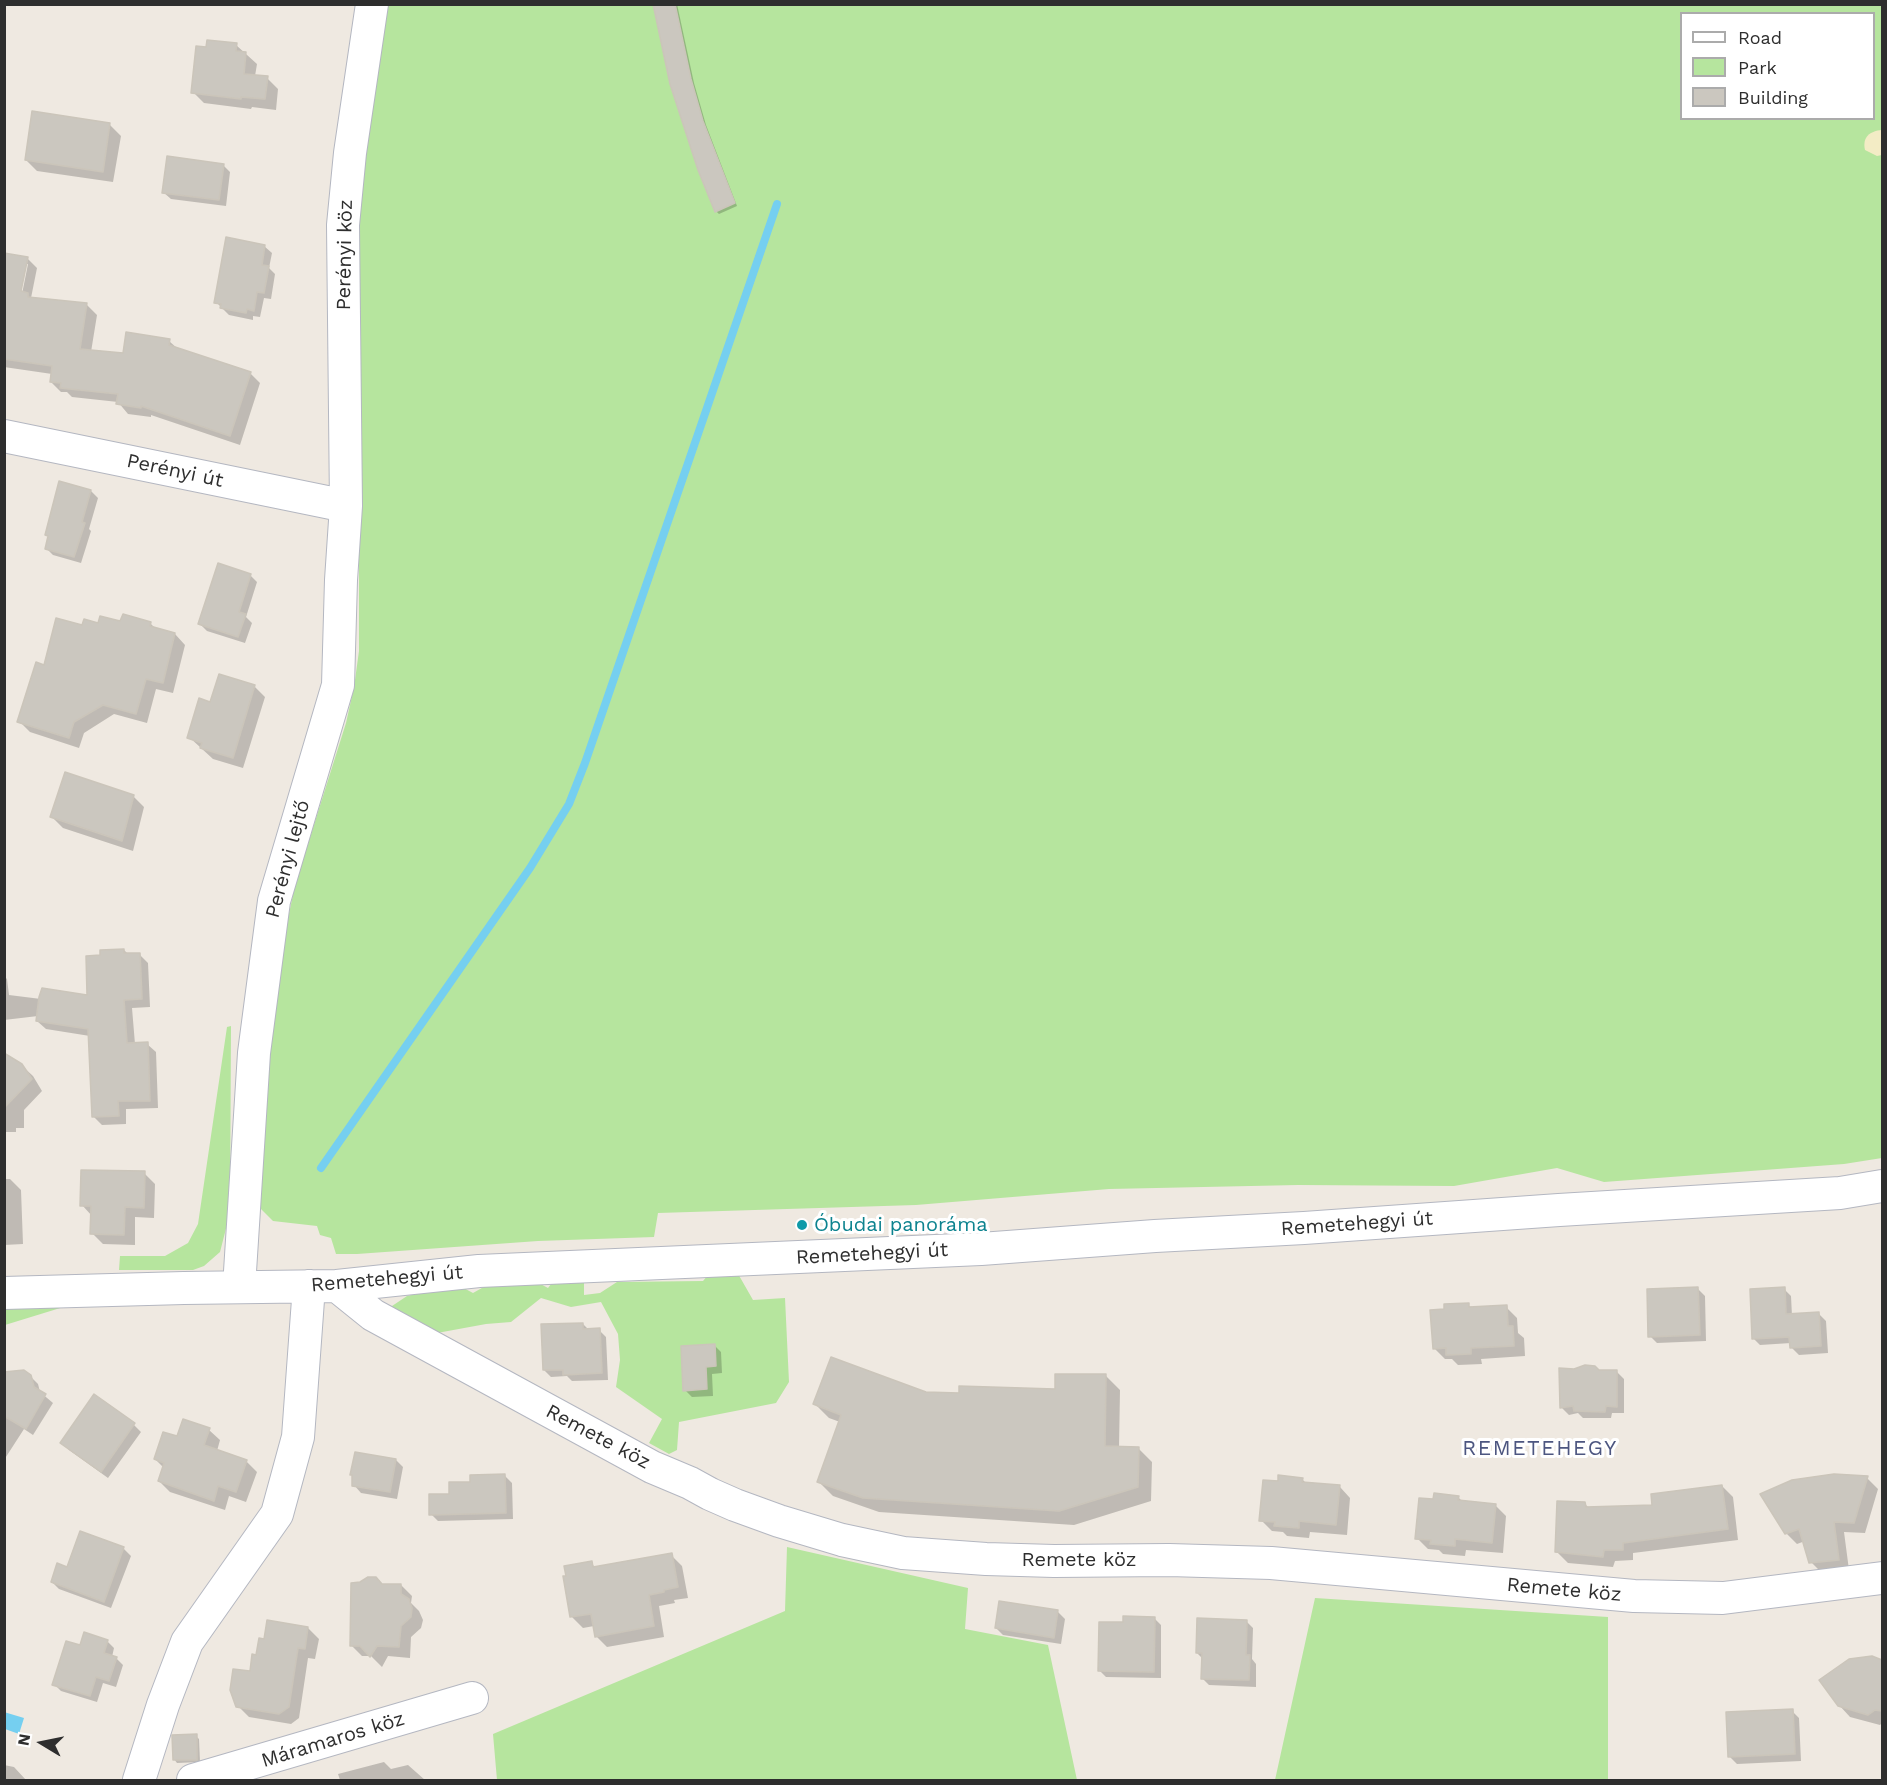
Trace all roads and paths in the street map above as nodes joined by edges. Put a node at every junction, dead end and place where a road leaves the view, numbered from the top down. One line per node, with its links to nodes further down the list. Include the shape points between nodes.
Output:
1 (372, 4): 3 (street, Perényi köz, via 342,225)
2 (4, 436): 3 (street, Perényi út)
3 (346, 506): 6 (street, Perényi lejtő, via 338,685 274,901 254,1053)
4 (1882, 1186): 5 (street, Remetehegyi út, via 1829,1194 981,1249 479,1271)
5 (323, 1286): 6 (street, Remetehegyi út); 8 (street, Remete köz, via 652,1467 710,1494 842,1540 903,1552 1054,1561 1271,1563 1645,1596 1723,1598); 10 (street, via 298,1437 277,1514 187,1642)
6 (239, 1287): 7 (street, Remetehegyi út)
7 (4, 1293)
8 (1882, 1578)
9 (472, 1698): 11 (street, Máramaros köz)
10 (139, 1780)
11 (193, 1780)

